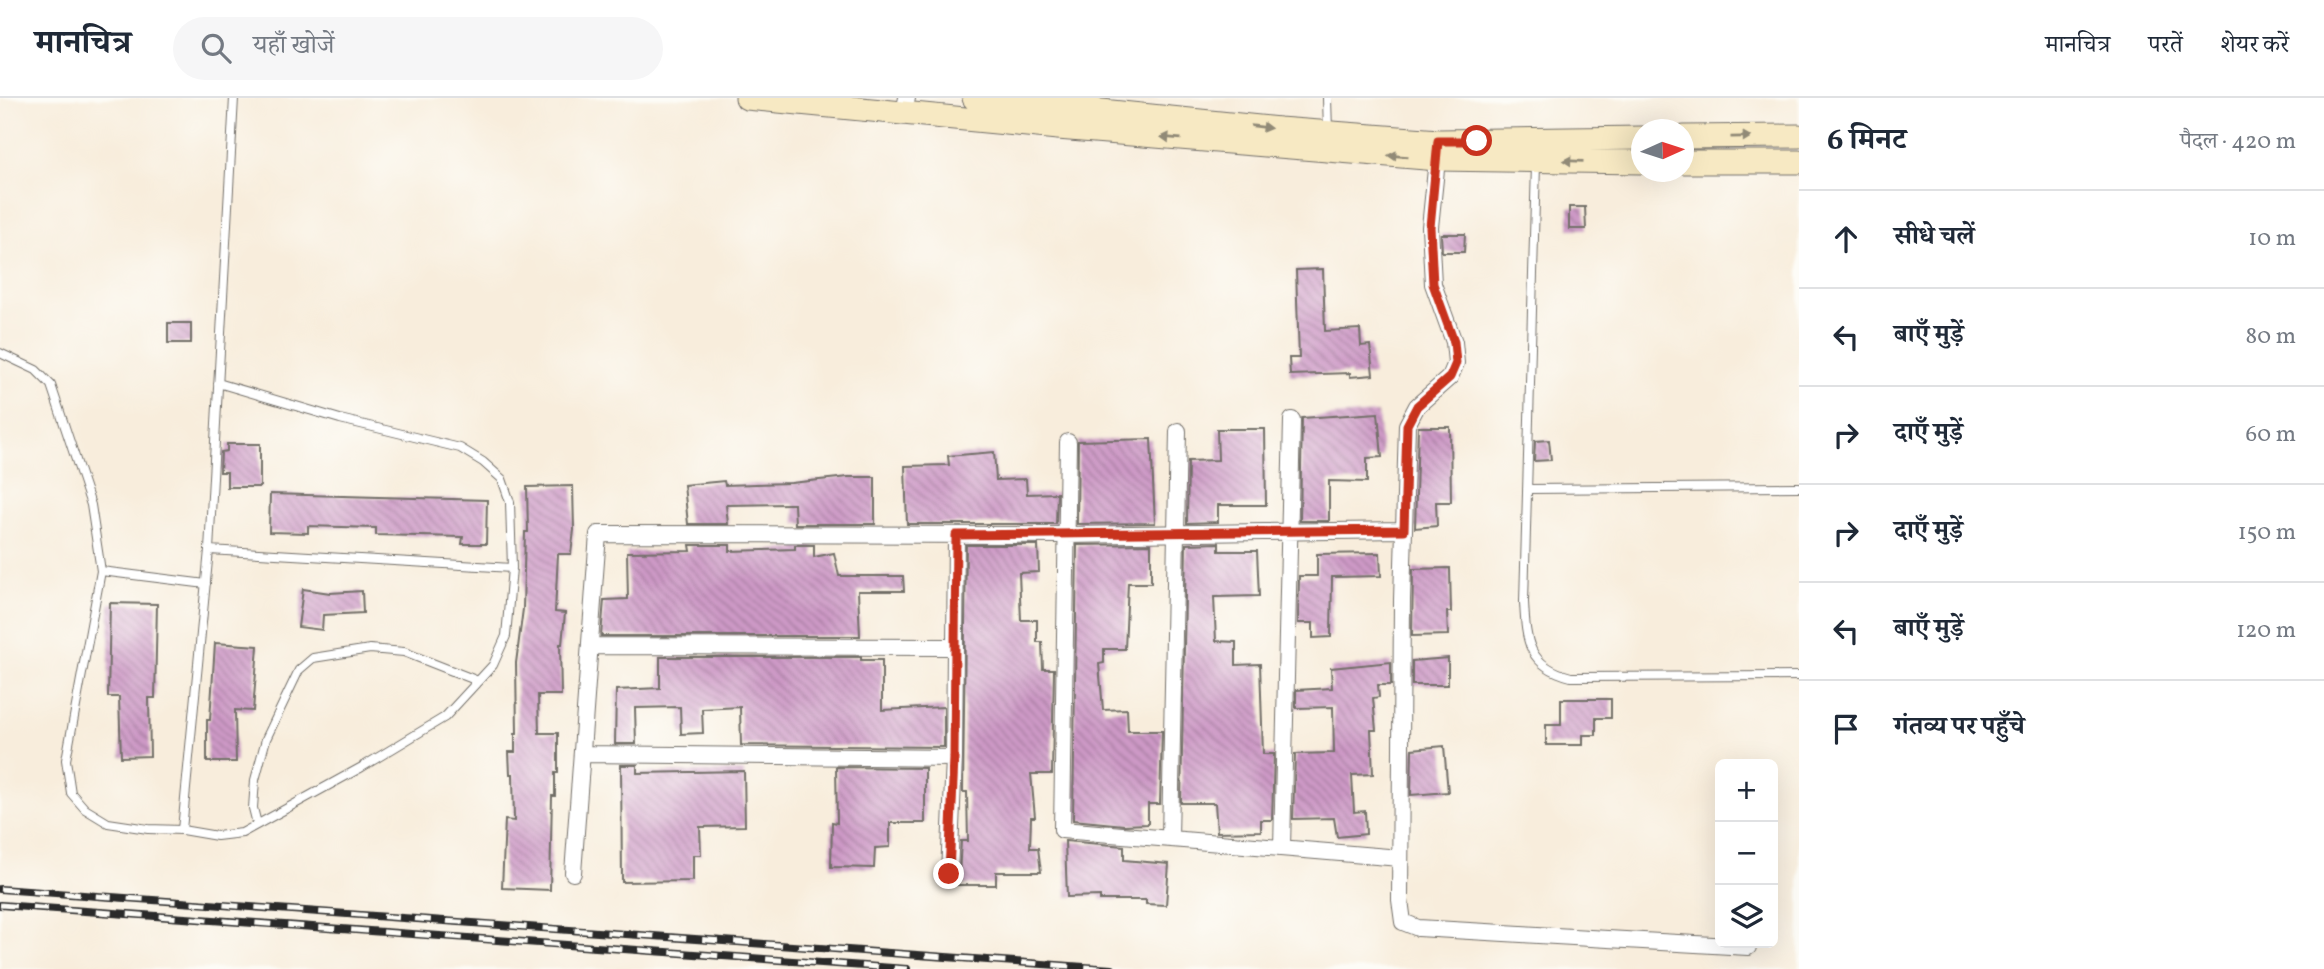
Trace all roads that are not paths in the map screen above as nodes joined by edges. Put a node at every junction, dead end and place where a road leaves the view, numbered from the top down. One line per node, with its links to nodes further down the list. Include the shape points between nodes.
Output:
1 (234, 98): 18 (lane)
2 (747, 98): 6 (street)
3 (974, 98): 5 (street)
4 (1327, 98): 11 (lane)
5 (1088, 104): 7 (street)
6 (906, 105): 11 (street, one-way to 6)
7 (1145, 106): 11 (street, one-way to 11)
8 (1799, 136): 9 (street, one-way to 8)
9 (1694, 137)
10 (1631, 139): 13 (street)
11 (1328, 142): 12 (street)
12 (1438, 150): 13 (street); 24 (street, via 1430,227 1433,284 1454,342 1456,363 1450,377 1417,406 1407,425)
13 (1536, 150): 14 (street, one-way to 13); 23 (lane)
14 (1631, 161)
15 (1694, 162): 16 (street)
16 (1799, 162)
17 (0, 353): 31 (lane, via 36,370 51,385 91,505)
18 (218, 383): 29 (lane); 30 (lane, via 460,448 484,462 502,479 510,502)
19 (1292, 421): 25 (street)
20 (1178, 430): 26 (street)
21 (1068, 442): 28 (street)
22 (1799, 487): 23 (lane)
23 (1527, 489): 35 (lane, via 1525,622 1531,649 1552,672 1612,678)
24 (1404, 530): 25 (street); 43 (street)
25 (1289, 531): 26 (street); 42 (street)
26 (1177, 533): 28 (street); 41 (street)
27 (956, 535): 28 (street); 33 (street, via 598,534); 34 (street)
28 (1067, 535): 41 (street, via 1062,830)
29 (209, 550): 30 (lane); 32 (lane)
30 (512, 568): 36 (lane, via 506,636 493,665)
31 (102, 571): 32 (lane); 40 (lane, via 66,760 71,793 85,809 108,823)
32 (206, 584): 40 (lane)
33 (590, 646): 34 (street); 37 (street)
34 (955, 647): 38 (street)
35 (1799, 676)
36 (478, 681): 39 (lane, via 445,717); 39 (lane, via 404,652 370,649 313,658 299,670 266,739 255,780)
37 (582, 754): 38 (street); 44 (street)
38 (954, 758): 45 (street)
39 (257, 824): 40 (lane, via 242,833 218,836)
40 (182, 830)
41 (1170, 839): 42 (street)
42 (1282, 848): 43 (street)
43 (1400, 858): 46 (street, via 1403,922 1418,928)
44 (573, 873)
45 (949, 874)
46 (1715, 945)

